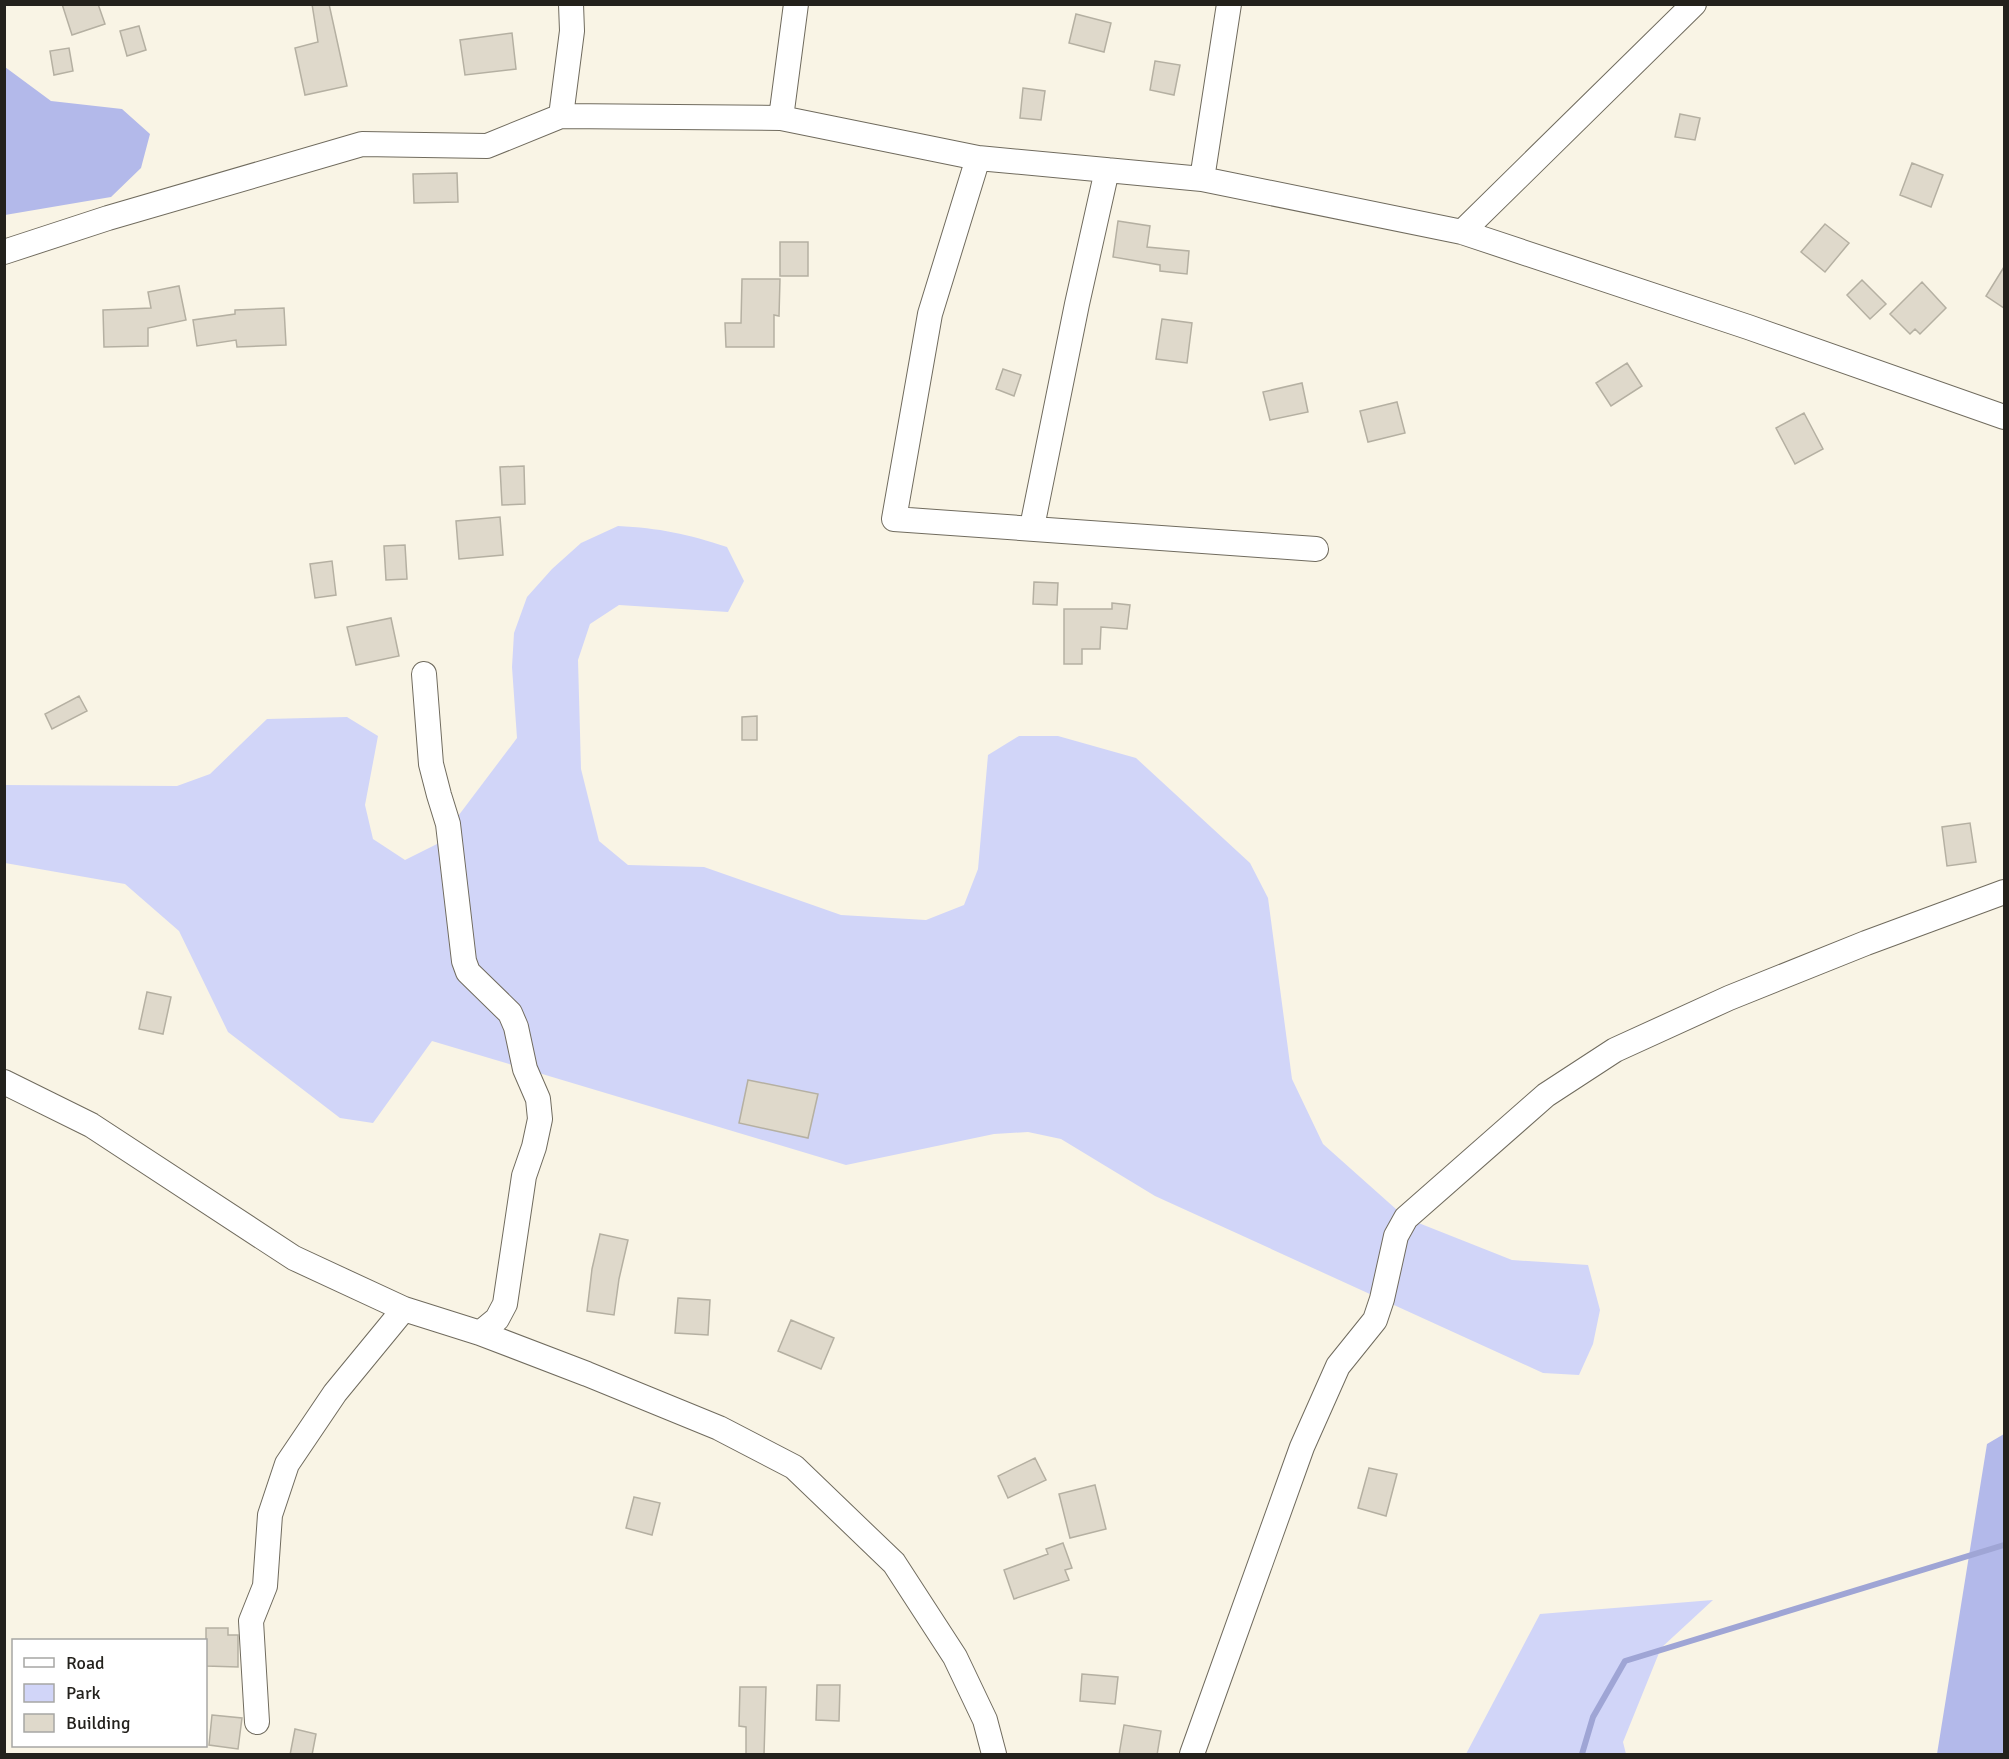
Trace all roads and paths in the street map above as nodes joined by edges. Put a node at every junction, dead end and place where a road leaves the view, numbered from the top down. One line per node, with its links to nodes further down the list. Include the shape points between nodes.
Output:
1 (571, 4): 5 (street, via 572,31)
2 (796, 4): 6 (street)
3 (1229, 4): 9 (street)
4 (1694, 4): 10 (street)
5 (561, 116): 6 (street); 11 (street, via 487,146 362,144)
6 (781, 118): 7 (street)
7 (978, 158): 8 (street); 13 (street, via 930,314 894,519)
8 (1107, 170): 9 (street); 13 (street)
9 (1202, 179): 10 (street)
10 (1462, 232): 12 (street)
11 (4, 252)
12 (2004, 417)
13 (1032, 527): 14 (street)
14 (1316, 549)
15 (424, 674): 19 (street, via 431,764 448,824 464,961 468,972 510,1013 525,1069 538,1099 540,1119 524,1176 505,1304 497,1319)
16 (2004, 892): 22 (street, via 1729,998 1615,1050 1546,1095 1406,1218 1396,1236 1375,1320 1338,1366 1302,1447)
17 (4, 1082): 18 (street, via 91,1125 294,1258)
18 (404, 1309): 19 (street); 20 (street, via 335,1393 287,1464 270,1515 265,1586 250,1621)
19 (480, 1333): 21 (street, via 719,1428 794,1467 894,1563 955,1657 985,1720)
20 (257, 1722)
21 (994, 1755)
22 (1192, 1755)

